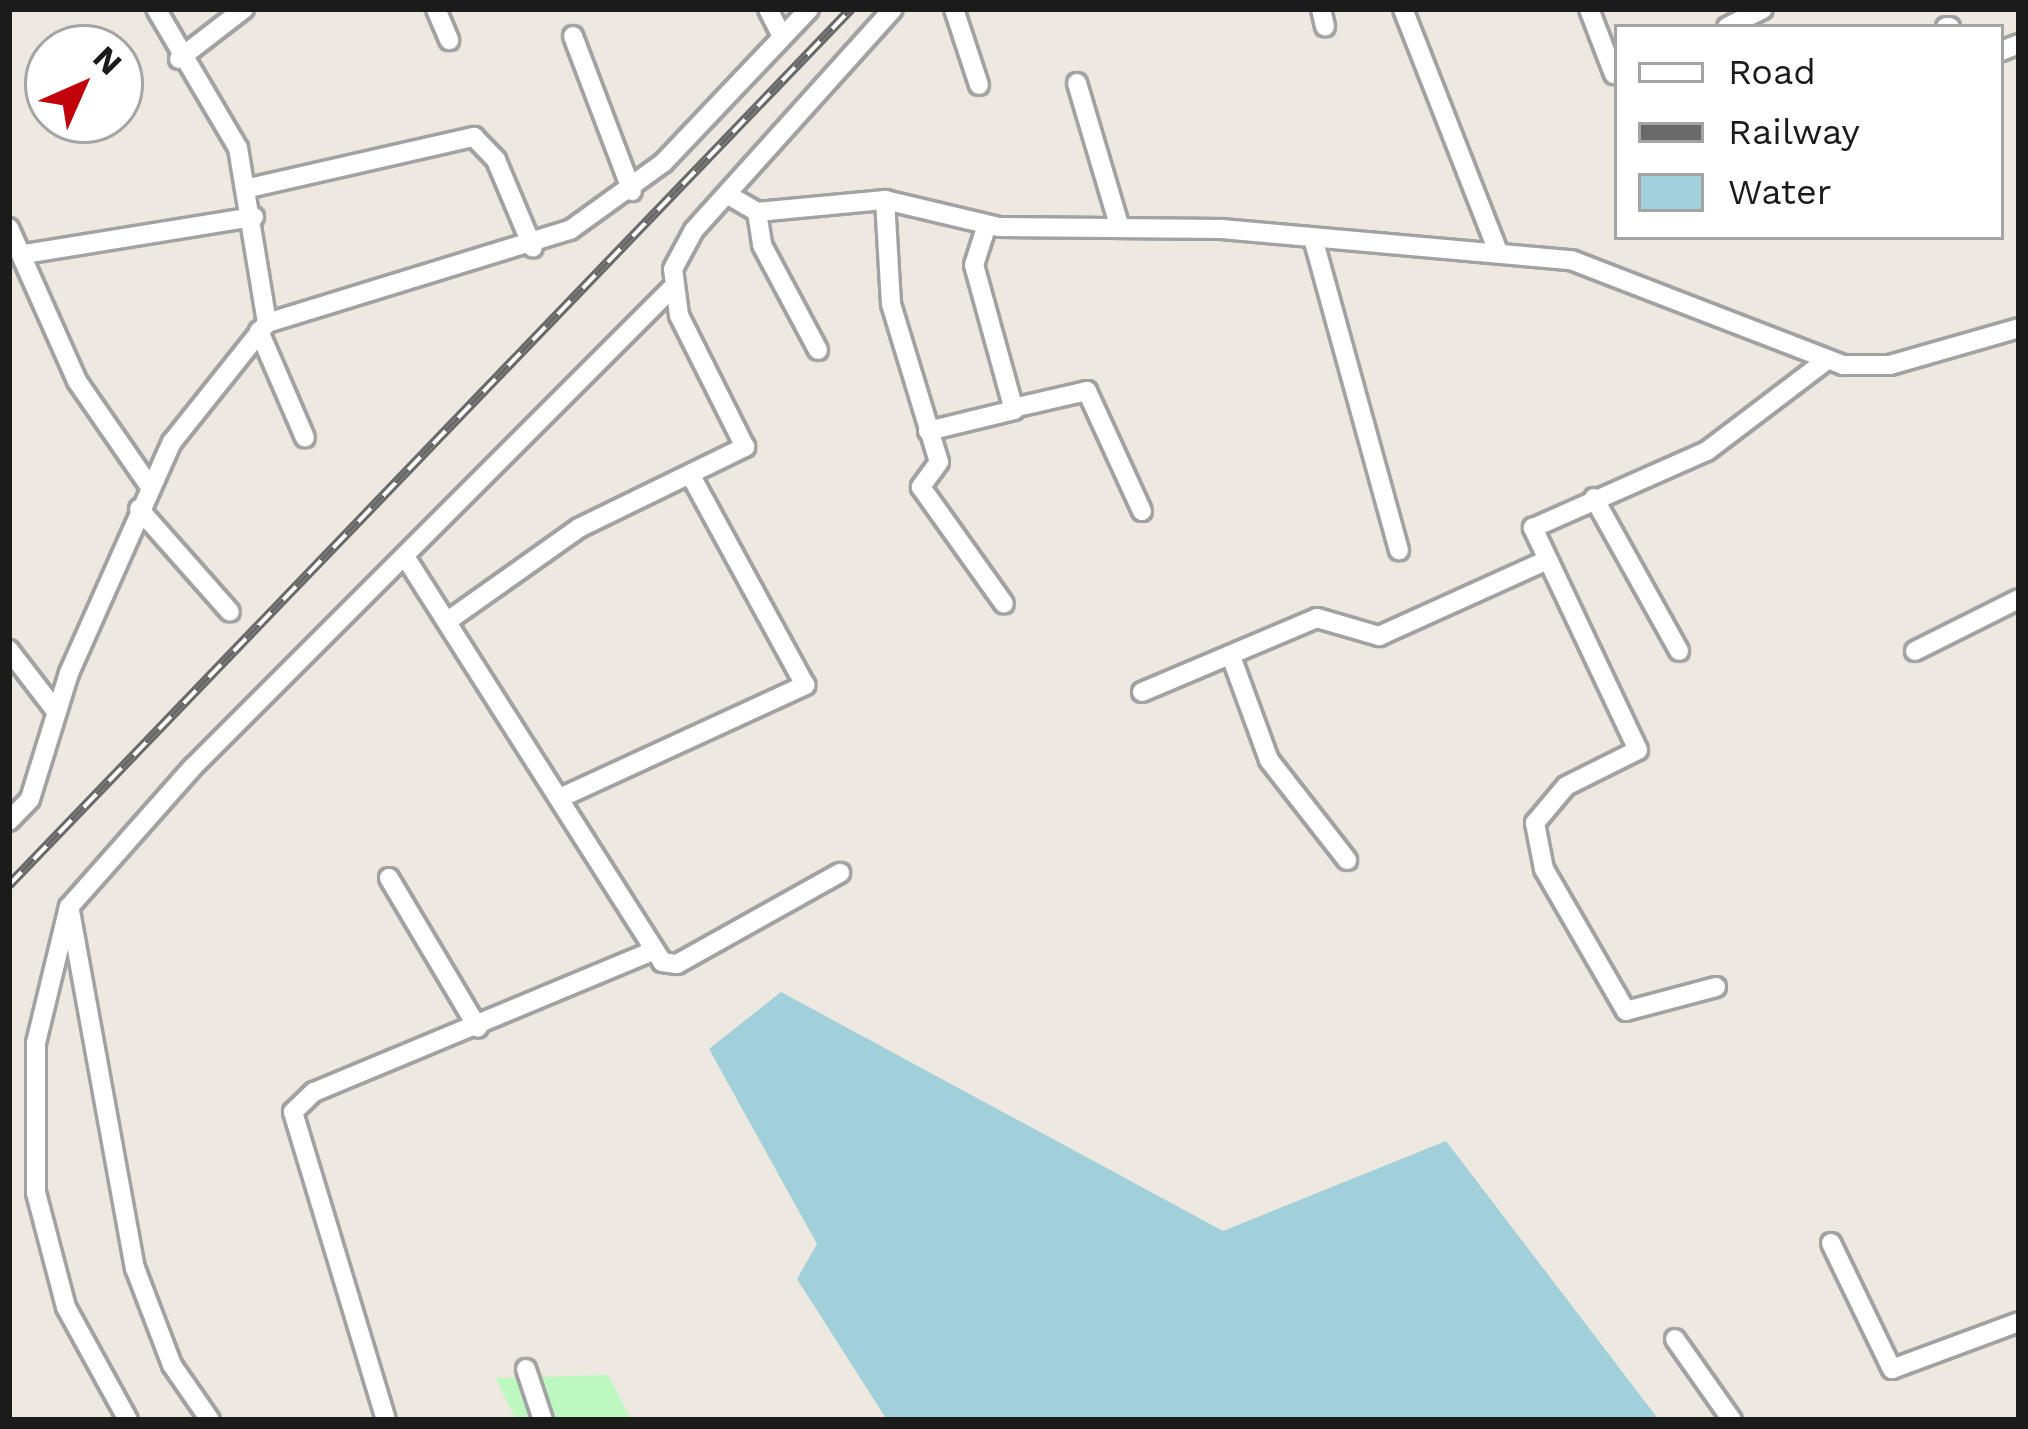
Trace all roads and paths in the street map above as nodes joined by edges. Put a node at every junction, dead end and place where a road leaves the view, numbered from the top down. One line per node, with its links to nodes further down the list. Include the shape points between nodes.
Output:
1 (155, 9): 15 (street)
2 (244, 9): 15 (street)
3 (436, 9): 14 (street)
4 (768, 9): 12 (street)
5 (809, 9): 12 (street)
6 (893, 9): 21 (street)
7 (954, 9): 18 (street)
8 (1403, 9): 30 (street)
9 (1589, 9): 16 (street)
10 (1763, 9): 11 (street)
11 (1733, 24)
12 (782, 36): 20 (street)
13 (572, 37): 20 (street)
14 (449, 40)
15 (179, 59): 19 (street, via 238,148)
16 (1614, 74)
17 (1077, 83): 27 (street)
18 (980, 85)
19 (249, 188): 24 (street); 29 (street, via 474,137 496,160)
20 (632, 190): 29 (street)
21 (728, 195): 23 (street); 32 (street, via 680,251)
22 (885, 200): 23 (street); 25 (street); 38 (street, via 891,304)
23 (757, 212): 35 (street, via 762,245)
24 (254, 218): 31 (street); 33 (street)
25 (987, 225): 27 (street); 37 (street, via 974,265)
26 (9, 228): 31 (street)
27 (1120, 228): 28 (street)
28 (1313, 238): 30 (street); 45 (street)
29 (533, 248): 33 (street)
30 (1498, 251): 36 (street, via 1595,267)
31 (25, 254): 41 (street, via 77,381)
32 (671, 289): 40 (street, via 747,441); 46 (street)
33 (263, 327): 39 (street); 41 (street, via 197,399)
34 (2019, 328): 36 (street, via 1890,365)
35 (818, 350)
36 (1827, 360): 42 (street, via 1707,451)
37 (1013, 408): 38 (street); 44 (street, via 1087,392)
38 (928, 431): 49 (street, via 939,464 921,487)
39 (305, 438)
40 (690, 474): 51 (street, via 579,528); 58 (street, via 805,686)
41 (150, 487): 43 (street)
42 (1594, 498): 47 (street, via 1536,524); 53 (street)
43 (139, 509): 50 (street); 57 (street)
44 (1142, 511)
45 (1399, 550)
46 (406, 558): 51 (street); 63 (street)
47 (1543, 562): 55 (street, via 1379,636 1317,618); 65 (street, via 1638,754 1563,788 1534,825 1542,862 1626,1011)
48 (2019, 599): 54 (street)
49 (1004, 604)
50 (230, 612)
51 (449, 620): 58 (street)
52 (9, 650): 57 (street)
53 (1678, 651)
54 (1915, 651)
55 (1231, 656): 56 (street); 60 (street, via 1269,760)
56 (1142, 692)
57 (55, 710): 59 (street, via 30,799)
58 (562, 797): 64 (street)
59 (9, 821)
60 (1347, 860)
61 (840, 873): 64 (street, via 677,964)
62 (389, 878): 66 (street)
63 (69, 907): 71 (street, via 36,1043 36,1193 66,1307); 72 (street, via 135,1268 172,1365)
64 (653, 951): 66 (street)
65 (1716, 987)
66 (478, 1028): 73 (street, via 314,1092 293,1112)
67 (1831, 1243): 68 (street, via 1892,1369)
68 (2019, 1322)
69 (1675, 1339): 75 (street)
70 (526, 1369): 74 (street)
71 (128, 1420)
72 (210, 1420)
73 (386, 1420)
74 (543, 1420)
75 (1732, 1420)

